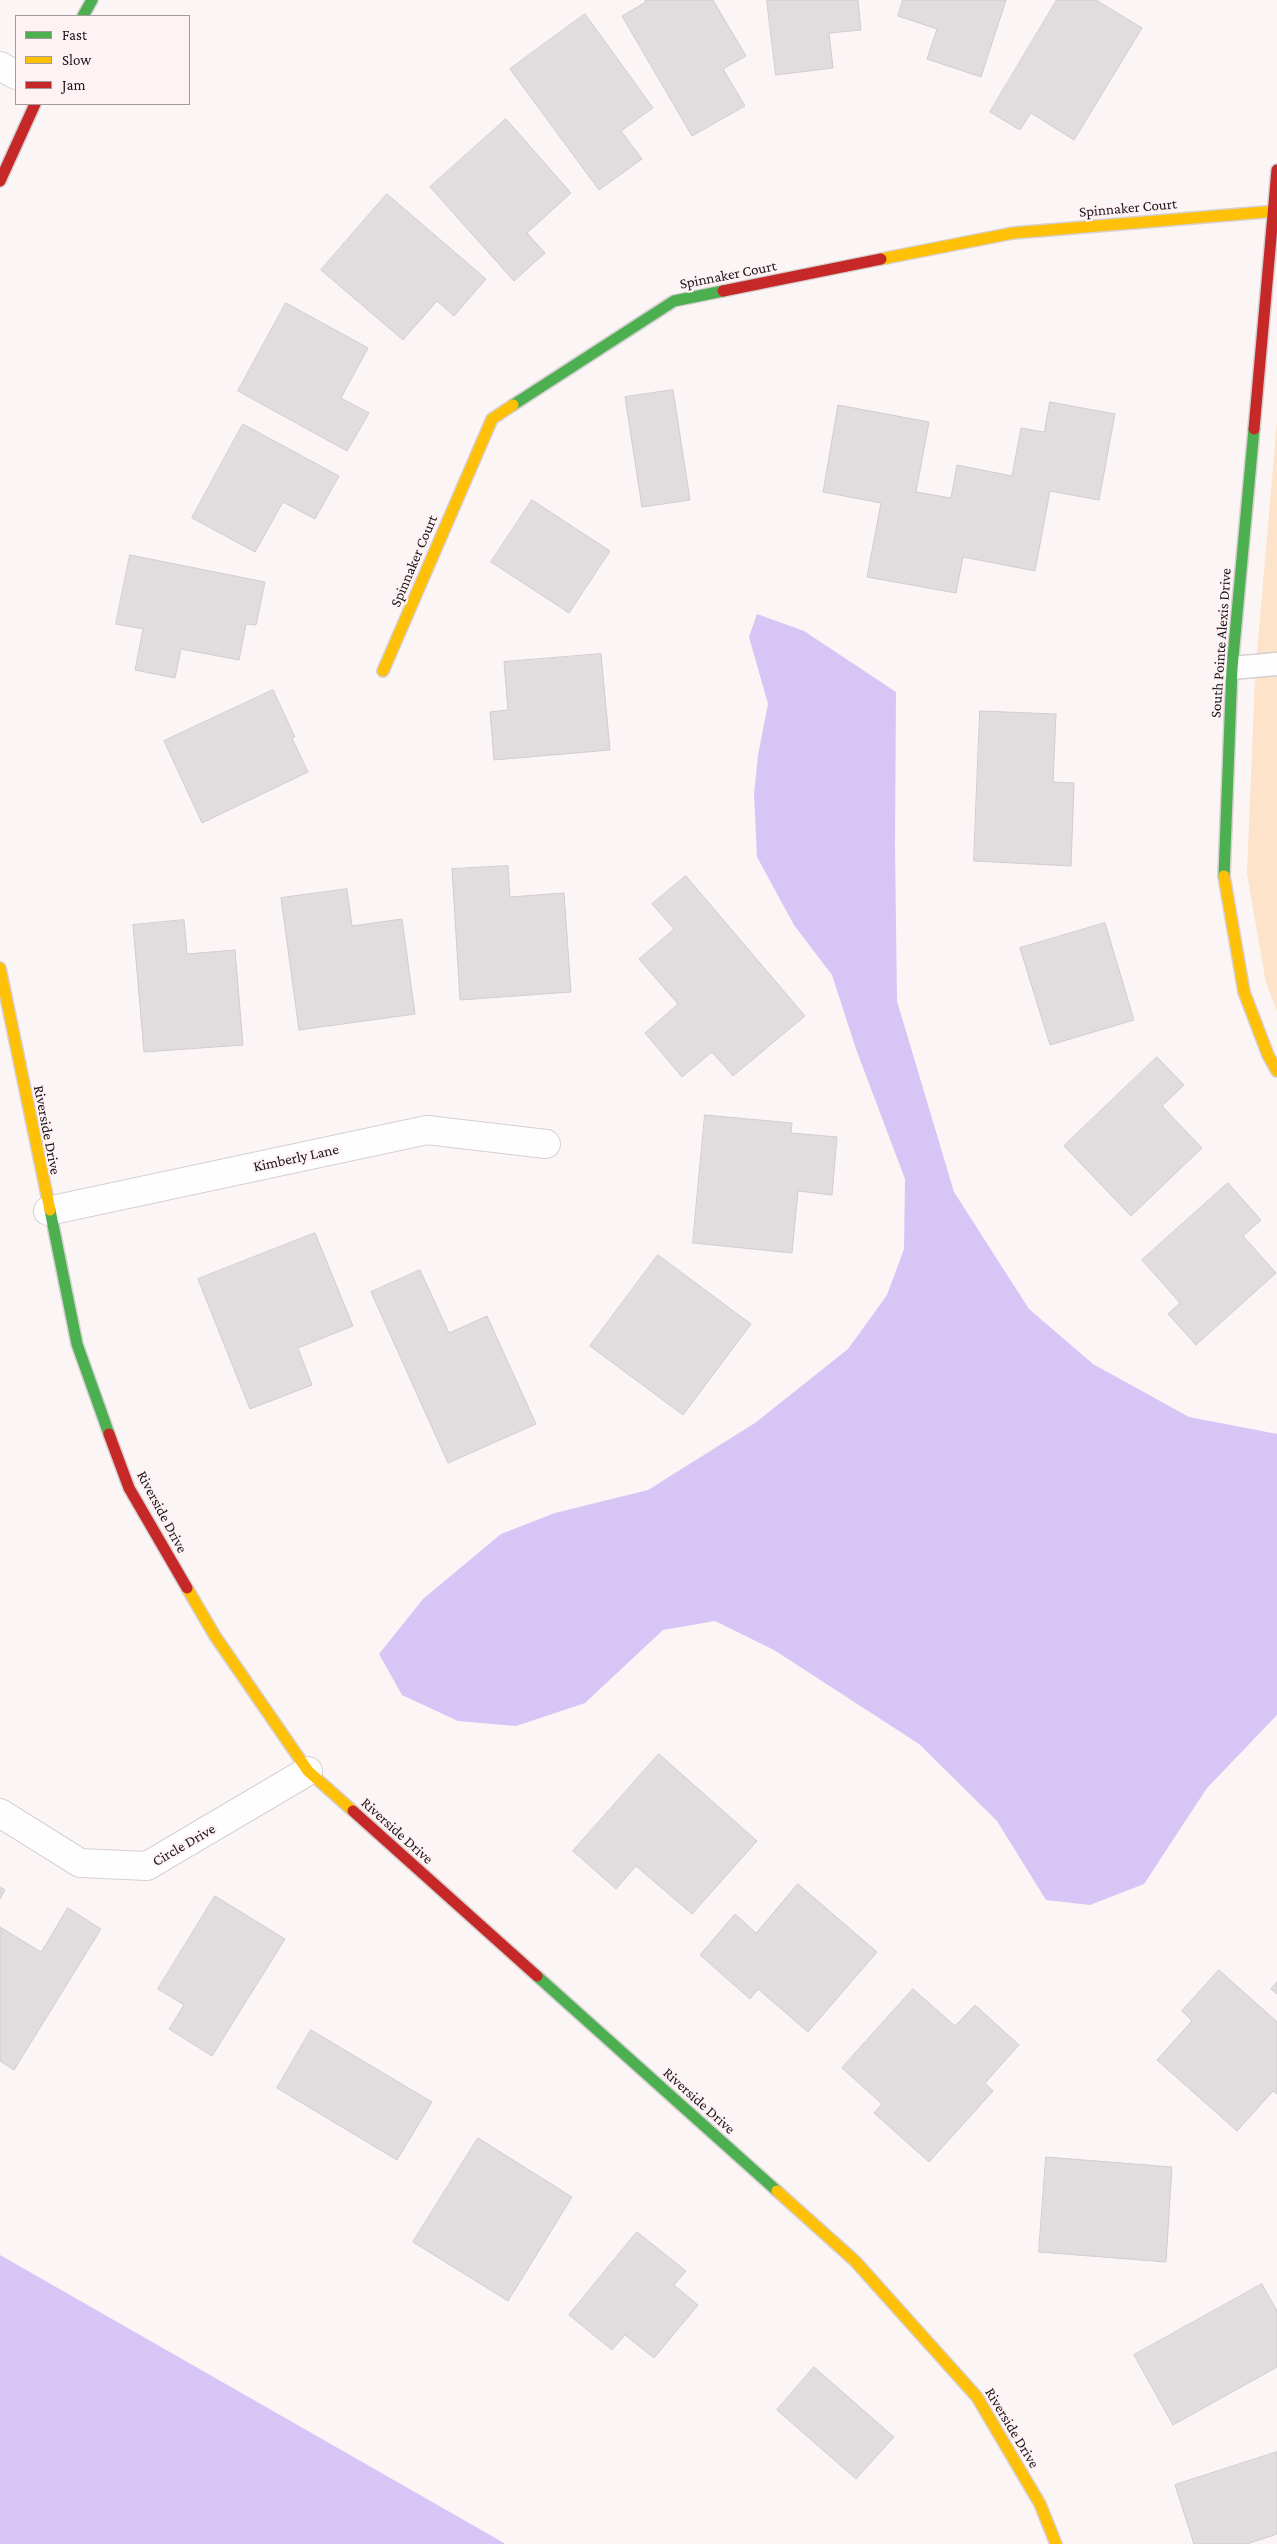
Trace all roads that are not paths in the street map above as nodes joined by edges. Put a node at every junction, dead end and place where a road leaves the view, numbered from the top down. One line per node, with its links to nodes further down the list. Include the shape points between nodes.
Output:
1 (92, 0): 2 (street)
2 (84, 15)
3 (0, 66): 4 (street)
4 (15, 74)
5 (36, 105): 7 (street)
6 (1277, 170): 8 (street, South Pointe Alexis Drive)
7 (0, 181)
8 (1275, 210): 10 (street, South Pointe Alexis Drive); 11 (street, Spinnaker Court, via 1013,233 674,302 492,419)
9 (1277, 664): 10 (lane)
10 (1232, 668): 13 (street, South Pointe Alexis Drive, via 1224,878 1244,992)
11 (383, 671)
12 (0, 968): 15 (street, Riverside Drive)
13 (1277, 1071)
14 (546, 1144): 15 (street, Kimberly Lane, via 427,1130)
15 (48, 1211): 16 (street, Riverside Drive, via 77,1344 129,1488 215,1636)
16 (308, 1772): 17 (street, Circle Drive, via 147,1866 80,1863); 18 (street, Riverside Drive, via 855,2261 977,2397 1040,2504)
17 (0, 1813)
18 (1056, 2544)

